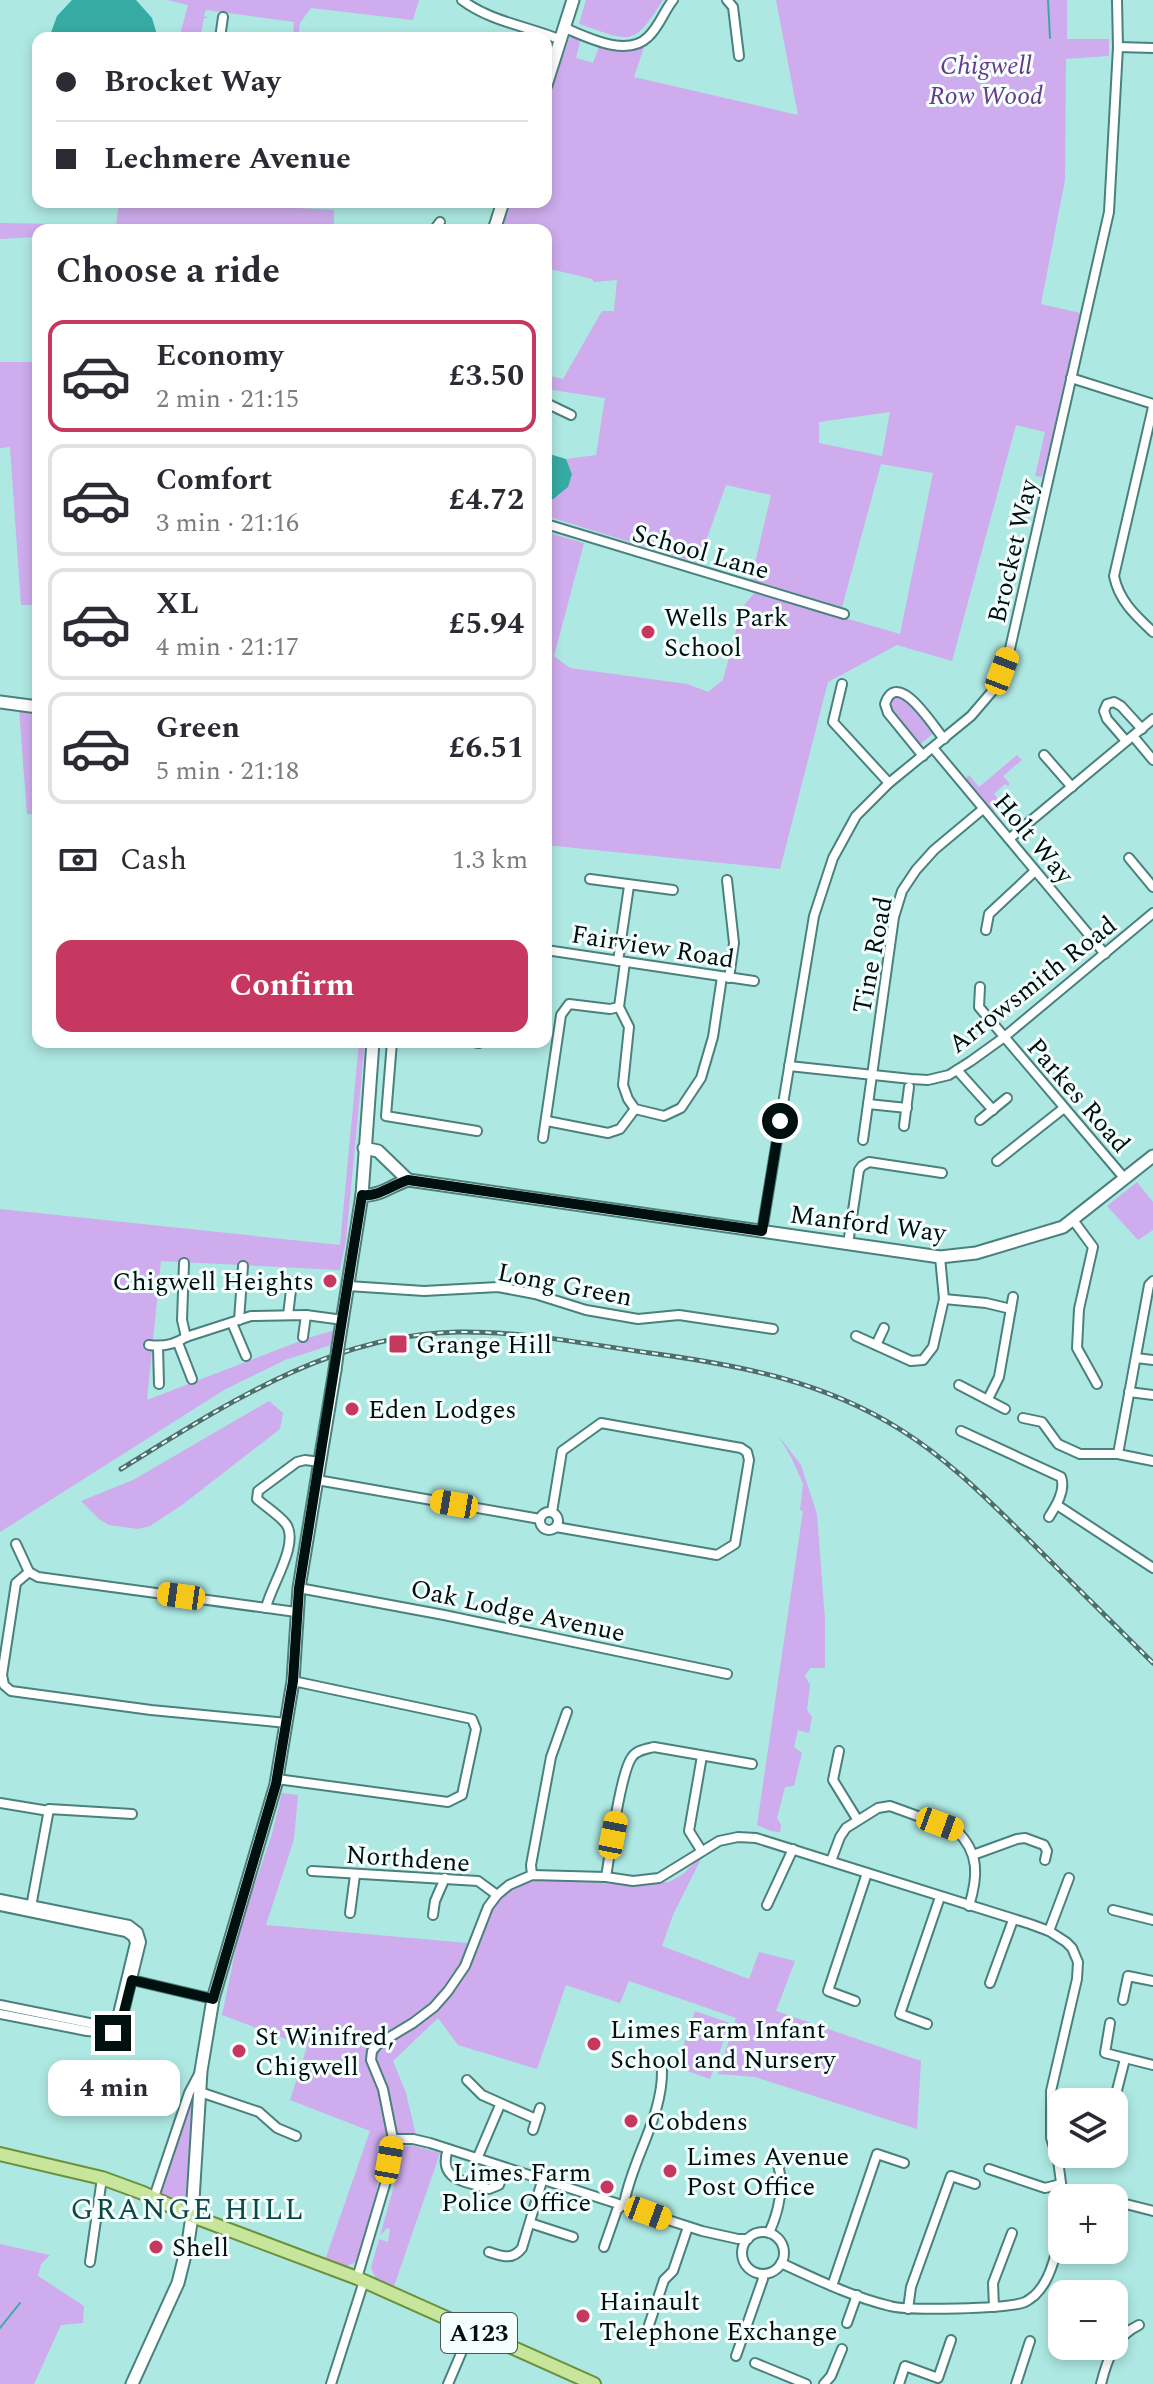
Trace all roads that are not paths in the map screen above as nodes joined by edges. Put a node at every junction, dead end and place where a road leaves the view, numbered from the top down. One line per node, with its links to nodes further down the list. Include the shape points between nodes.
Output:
1 (462, 0): 8 (street, via 490,16)
2 (573, 0): 8 (main road)
3 (673, 0): 8 (street, via 651,35 637,45 620,47)
4 (727, 0): 11 (street, via 733,7)
5 (1117, 0): 9 (street, Brocket Way)
6 (223, 17): 7 (street)
7 (221, 32)
8 (563, 34): 12 (main road)
9 (1118, 47): 10 (street); 13 (street, Brocket Way, via 1109,212)
10 (1153, 48)
11 (739, 56)
12 (552, 67)
13 (1071, 378): 15 (street); 25 (street, Brocket Way, via 1009,653 995,688)
14 (552, 406): 16 (street)
15 (1153, 406): 19 (street, via 1114,576 1128,607)
16 (571, 415)
17 (552, 526): 18 (street, School Lane)
18 (844, 614)
19 (1153, 632)
20 (842, 684): 31 (street, via 833,722)
21 (0, 702): 22 (main road)
22 (32, 706)
23 (1153, 719): 24 (street)
24 (1142, 729): 26 (street); 26 (street, via 1121,706 1107,704 1107,719)
25 (944, 739): 27 (street, Brocket Way); 29 (street, via 906,694 890,694 888,713)
26 (1130, 739): 30 (street); 32 (street)
27 (933, 748): 29 (street, Brocket Way); 33 (street, Holt Way)
28 (1044, 755): 32 (street)
29 (923, 756): 31 (street, Brocket Way)
30 (1153, 760)
31 (889, 783): 54 (street, Brocket Way, via 856,816 833,858 814,916)
32 (1072, 787): 34 (street)
33 (983, 809): 34 (street, Holt Way); 56 (street, Tine Road, via 934,850 902,891)
34 (1009, 839): 36 (street, Holt Way)
35 (1129, 858): 40 (street)
36 (1035, 871): 43 (street, via 989,914); 45 (street, Holt Way)
37 (590, 879): 39 (street)
38 (727, 880): 47 (street, via 734,943)
39 (629, 886): 41 (street); 46 (street)
40 (1153, 887)
41 (673, 890)
42 (1153, 913): 45 (street, Arrowsmith Road)
43 (986, 930)
44 (552, 951): 46 (street, Fairview Road)
45 (1105, 954): 51 (street, Arrowsmith Road)
46 (622, 962): 47 (street, Fairview Road); 50 (street)
47 (725, 978): 48 (street, Fairview Road); 62 (street, via 701,1078 681,1108 664,1116)
48 (754, 981)
49 (980, 987): 51 (street, Parkes Road, via 979,1007)
50 (619, 1007): 62 (street, via 629,1027 623,1085); 65 (street, via 569,1004 561,1015)
51 (1003, 1038): 55 (street, Arrowsmith Road); 61 (street, Parkes Road)
52 (372, 1048): 70 (main road)
53 (392, 1048): 67 (street, via 386,1116)
54 (789, 1066): 56 (street, Arrowsmith Road); 78 (street, Brocket Way)
55 (957, 1070): 56 (street, Arrowsmith Road, via 928,1080); 63 (street)
56 (871, 1076): 59 (street, Tine Road)
57 (909, 1087): 60 (street)
58 (1007, 1098): 63 (street)
59 (868, 1104): 60 (street); 69 (street, Tine Road)
60 (907, 1108): 66 (street)
61 (1064, 1108): 71 (street); 74 (street, Parkes Road)
62 (635, 1109): 65 (street, via 620,1129 608,1133)
63 (993, 1110): 64 (street)
64 (980, 1120)
65 (547, 1121): 68 (street)
66 (904, 1126)
67 (477, 1131)
68 (543, 1138)
69 (863, 1140)
70 (364, 1148): 75 (main road, via 378,1151); 76 (main road)
71 (1000, 1155)
72 (1153, 1156): 74 (main road, Manford Way)
73 (942, 1173): 79 (street, via 869,1162 859,1170)
74 (1125, 1179): 77 (main road, Manford Way)
75 (408, 1180): 76 (main road, via 374,1196); 78 (main road, Manford Way)
76 (362, 1195): 85 (main road)
77 (1073, 1220): 80 (main road, Manford Way, via 976,1253); 105 (street, via 1093,1247 1079,1309 1077,1348)
78 (762, 1231): 79 (main road, Manford Way)
79 (848, 1244): 80 (main road, Manford Way)
80 (940, 1257): 87 (street)
81 (184, 1263): 98 (street)
82 (243, 1266): 93 (street)
83 (1153, 1281): 91 (street)
84 (292, 1282): 89 (street)
85 (348, 1286): 92 (main road); 95 (street, Long Green, via 424,1291 498,1287 638,1319 679,1315)
86 (1013, 1297): 88 (street)
87 (944, 1299): 88 (street); 99 (street, via 933,1347 923,1360 911,1361)
88 (1011, 1309): 109 (street, via 999,1377)
89 (288, 1315): 90 (street); 93 (street)
90 (306, 1315): 92 (street); 97 (street)
91 (1148, 1316): 101 (street)
92 (343, 1320): 115 (main road, bridge)
93 (235, 1322): 98 (street); 100 (street)
94 (884, 1328): 99 (street)
95 (773, 1329)
96 (856, 1336): 99 (street)
97 (303, 1337)
98 (182, 1340): 103 (street); 104 (street, via 154,1346)
99 (876, 1345)
100 (246, 1356)
101 (1136, 1358): 102 (street); 107 (street)
102 (1153, 1360)
103 (192, 1379)
104 (159, 1384)
105 (1097, 1384)
106 (959, 1385): 109 (street)
107 (1129, 1392): 108 (street); 113 (street)
108 (1153, 1395)
109 (988, 1399): 110 (street)
110 (1005, 1409)
111 (1023, 1418): 113 (street, via 1042,1422 1058,1444 1080,1454)
112 (961, 1431): 117 (street, via 1061,1477)
113 (1118, 1454): 114 (street)
114 (1153, 1461)
115 (320, 1462): 116 (main road); 126 (street, via 297,1462 258,1491 257,1499 287,1525 289,1533 283,1567)
116 (317, 1480): 120 (street); 125 (main road)
117 (1057, 1505): 119 (street); 123 (street)
118 (552, 1512): 120 (street); 121 (street, via 558,1518); 121 (street, via 562,1451 601,1423 747,1452 735,1544 717,1555)
119 (1049, 1517)
120 (540, 1519): 121 (street, via 545,1529)
121 (556, 1527)
122 (16, 1544): 124 (street)
123 (1153, 1568)
124 (29, 1572): 126 (street); 130 (street, via 16,1583)
125 (299, 1588): 127 (main road); 128 (street, Oak Lodge Avenue)
126 (266, 1608): 127 (street)
127 (296, 1612): 129 (main road)
128 (727, 1674)
129 (293, 1681): 132 (main road); 136 (street, via 472,1719 476,1729 462,1795 448,1802)
130 (2, 1685): 132 (street, via 11,1691 151,1710)
131 (567, 1712): 149 (street, via 551,1757)
132 (287, 1723): 136 (main road)
133 (839, 1751): 140 (street, via 833,1780)
134 (702, 1756): 135 (street); 142 (street, via 689,1831); 150 (street, via 654,1747 632,1757)
135 (752, 1764)
136 (277, 1779): 169 (main road)
137 (0, 1803): 138 (street)
138 (49, 1810): 139 (street); 159 (street)
139 (132, 1814)
140 (857, 1819): 143 (street, via 890,1806 956,1830); 145 (street, via 840,1837)
141 (793, 1849): 142 (street, via 738,1837); 145 (street); 156 (street)
142 (701, 1850): 150 (street, via 659,1878)
143 (973, 1855): 144 (street, via 1025,1838 1044,1845); 158 (street, via 977,1874)
144 (1045, 1860)
145 (831, 1861): 147 (street)
146 (312, 1871): 148 (street, Northdene)
147 (867, 1873): 154 (street); 171 (street, via 828,1991)
148 (355, 1875): 151 (street, Northdene); 161 (street)
149 (532, 1875): 150 (street); 153 (street)
150 (606, 1877)
151 (445, 1878): 153 (street, Northdene, via 478,1881); 162 (street)
152 (1069, 1878): 165 (street)
153 (497, 1895): 189 (street, via 448,1991 372,2051)
154 (940, 1897): 158 (street); 175 (street, via 900,2014)
155 (0, 1899): 159 (street)
156 (767, 1905)
157 (0, 1906): 159 (street)
158 (969, 1906): 163 (street)
159 (30, 1908): 166 (street, via 129,1925 141,1942)
160 (1113, 1910): 164 (street)
161 (350, 1913)
162 (433, 1915)
163 (1013, 1920): 165 (street); 168 (street)
164 (1153, 1920)
165 (1049, 1931): 181 (street, via 1072,1948 1078,1962)
166 (130, 1979): 169 (street); 173 (street, via 121,2024 113,2033)
167 (1153, 1981): 170 (street, via 1128,1976)
168 (990, 1983)
169 (213, 1999): 179 (main road)
170 (1123, 2000)
171 (855, 2001)
172 (0, 2005): 173 (street)
173 (7, 2012)
174 (1110, 2023): 176 (street, via 1105,2053)
175 (927, 2024)
176 (1125, 2059): 177 (street); 182 (street)
177 (1153, 2065)
178 (662, 2070): 204 (street, via 660,2095)
179 (201, 2071): 183 (main road); 203 (street)
180 (467, 2080): 184 (street)
181 (1052, 2088)
182 (1118, 2088)
183 (200, 2092): 188 (street, via 259,2112); 207 (main road)
184 (500, 2105): 186 (street); 192 (street)
185 (540, 2108): 186 (street)
186 (536, 2119): 187 (street)
187 (533, 2130)
188 (296, 2136)
189 (393, 2139): 190 (street); 222 (street)
190 (448, 2149): 192 (street); 195 (street, via 444,2160 451,2176 489,2189 499,2185)
191 (0, 2154): 198 (main road, A123)
192 (477, 2159): 195 (street)
193 (904, 2163): 223 (street, via 877,2154)
194 (778, 2164): 211 (street, via 781,2191)
195 (505, 2168): 199 (street)
196 (1059, 2168): 201 (street)
197 (989, 2169): 202 (street)
198 (102, 2178): 203 (main road, A123); 218 (street)
199 (543, 2178): 204 (street); 208 (street)
200 (975, 2184): 226 (street, via 951,2176)
201 (1061, 2184)
202 (1048, 2187)
203 (154, 2197): 207 (main road, A123)
204 (624, 2204): 209 (street); 215 (street)
205 (1128, 2205): 206 (street)
206 (1153, 2211)
207 (192, 2216): 222 (main road, A123); 237 (main road, via 178,2283)
208 (530, 2223): 213 (street); 217 (street, via 518,2253 509,2257)
209 (688, 2227): 210 (street); 228 (street)
210 (702, 2231): 214 (street); 216 (street)
211 (769, 2233): 214 (street); 219 (street, via 782,2245)
212 (1012, 2233): 225 (street, via 993,2283)
213 (573, 2237)
214 (748, 2239): 216 (street)
215 (604, 2247)
216 (742, 2250): 221 (street, via 747,2266)
217 (489, 2252)
218 (90, 2262)
219 (781, 2263): 221 (street); 223 (street)
220 (1052, 2264): 225 (street, via 1034,2296 1024,2303)
221 (762, 2274): 234 (street)
222 (361, 2279): 230 (main road, A123); 238 (street)
223 (832, 2286): 224 (street)
224 (857, 2295): 226 (street); 227 (street)
225 (994, 2307): 226 (street)
226 (908, 2309)
227 (847, 2323)
228 (649, 2325)
229 (1139, 2325): 245 (street, via 1107,2358)
230 (471, 2330): 236 (main road, A123); 239 (street)
231 (951, 2340): 243 (street, via 938,2378 905,2366)
232 (1030, 2341): 244 (street)
233 (842, 2349): 242 (street)
234 (736, 2356)
235 (755, 2363): 241 (street)
236 (571, 2379): 240 (main road, A123)
237 (132, 2384)
238 (331, 2384)
239 (448, 2384)
240 (594, 2384)
241 (806, 2384)
242 (824, 2384)
243 (899, 2384)
244 (1016, 2384)
245 (1101, 2384)

